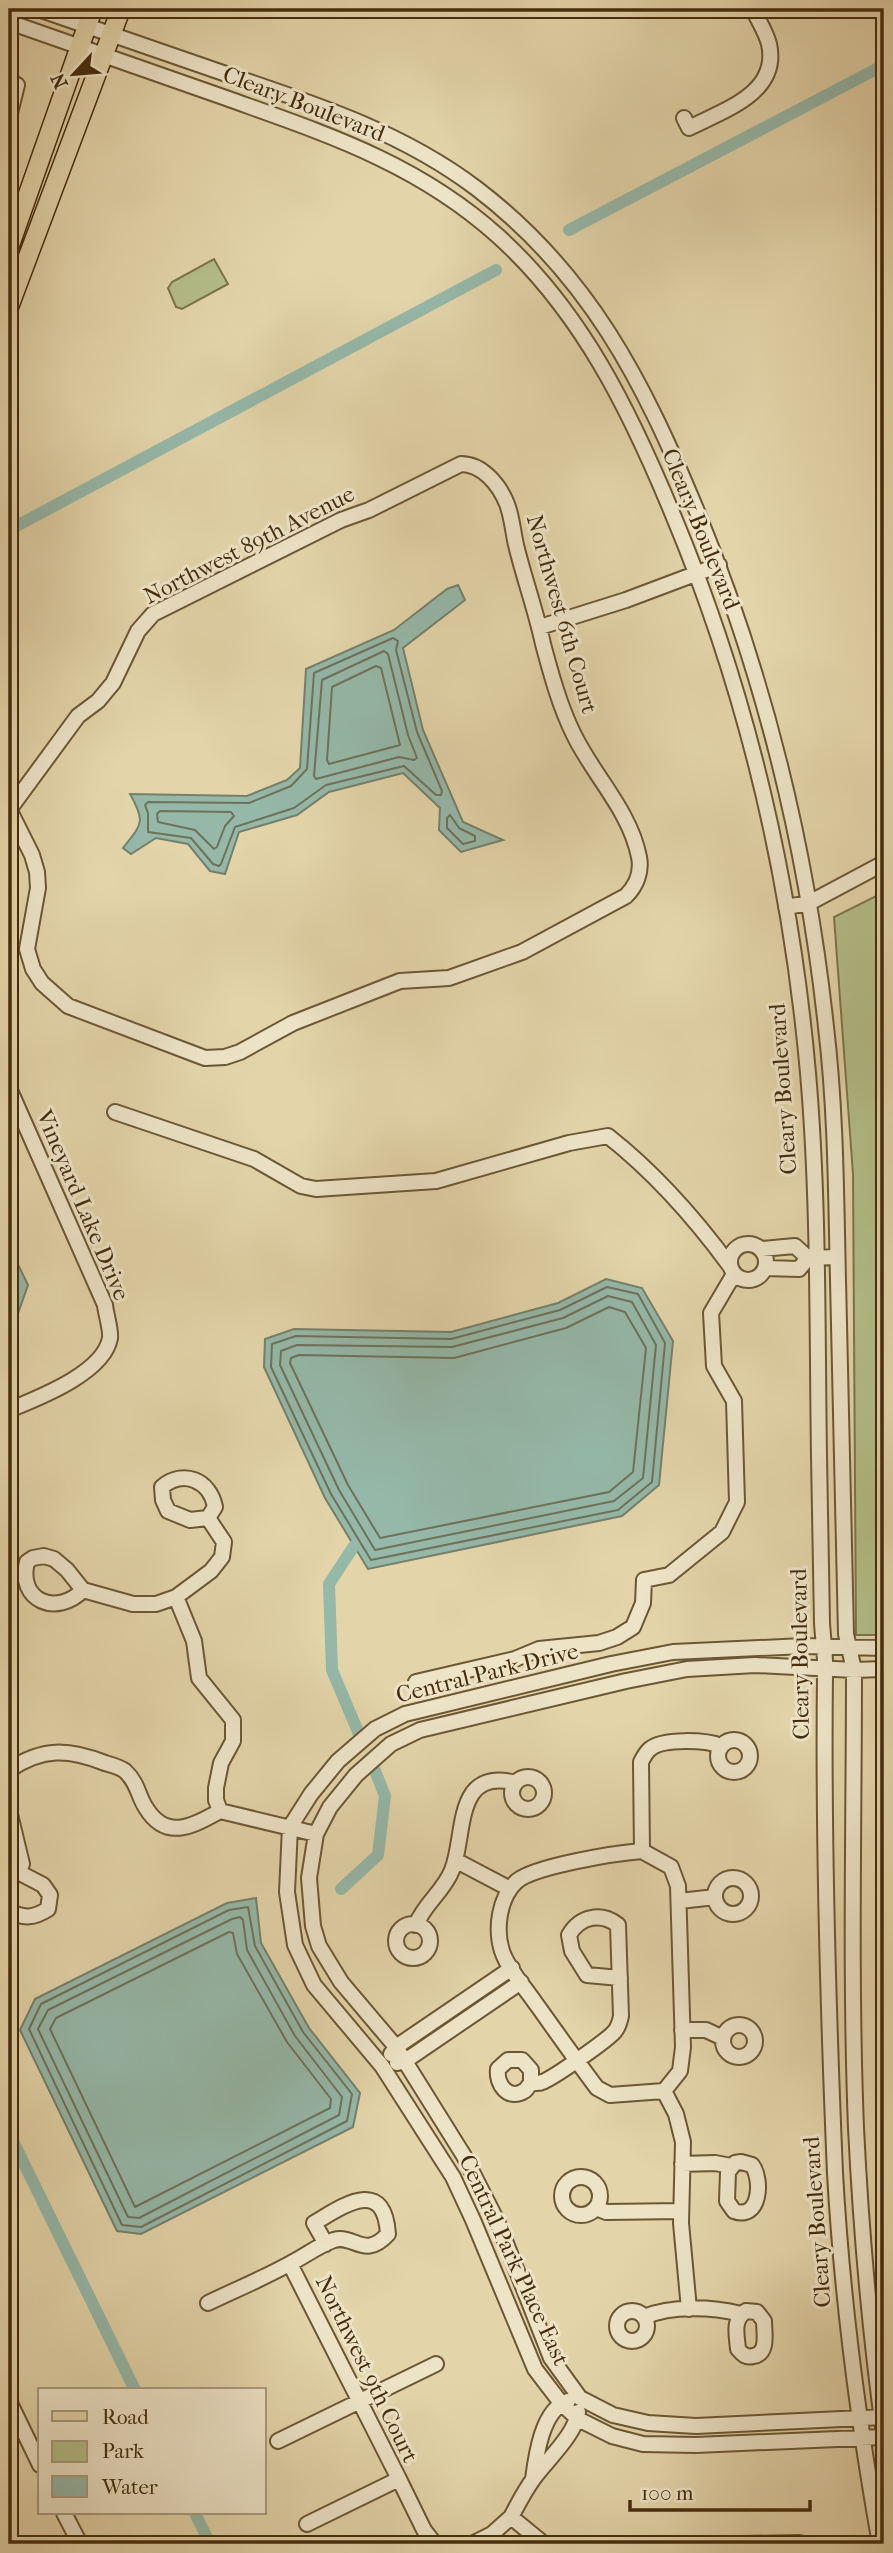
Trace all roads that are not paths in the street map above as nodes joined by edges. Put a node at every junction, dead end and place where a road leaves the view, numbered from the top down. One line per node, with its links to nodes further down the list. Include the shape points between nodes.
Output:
1 (38, 9): 6 (street, Cleary Boulevard)
2 (93, 9): 6 (main road)
3 (121, 9): 7 (main road)
4 (753, 9): 12 (street, via 769,44 764,81 745,98 689,128)
5 (9, 22): 8 (street, Cleary Boulevard)
6 (86, 26): 7 (street, Cleary Boulevard); 8 (main road)
7 (111, 35): 9 (main road); 16 (street, Cleary Boulevard, via 337,112 436,160 508,213 570,276 620,348 678,466)
8 (79, 46): 9 (street, Cleary Boulevard); 13 (main road)
9 (103, 55): 14 (main road); 17 (street, Cleary Boulevard, via 345,141 421,179 494,232 554,295 603,365 643,444)
10 (9, 82): 11 (street, via 18,85)
11 (9, 117)
12 (684, 118)
13 (9, 248)
14 (9, 307)
15 (472, 464): 18 (street, Northwest 6th Court, via 492,480 507,502); 19 (street, Northwest 89th Avenue, via 461,464 341,520 153,614 138,631 113,683 78,716)
16 (719, 565): 17 (street); 21 (street, Cleary Boulevard, via 780,767)
17 (696, 573): 18 (street); 22 (street, Cleary Boulevard, via 753,753)
18 (540, 627): 19 (street, Northwest 6th Court, via 574,736 622,813 640,858 635,886 626,896 522,951 449,978 400,981 293,1023 240,1052 205,1058 68,1006 43,983 27,950 37,872)
19 (9, 810)
20 (884, 863): 21 (street)
21 (809, 904): 22 (street); 29 (street, Cleary Boulevard, via 830,1069)
22 (786, 907): 28 (street, Cleary Boulevard, via 808,1074)
23 (9, 1088): 32 (street, Vineyard Lake Drive, via 105,1306 110,1339 96,1364 52,1392)
24 (115, 1112): 25 (street, via 254,1159 300,1186 316,1189 436,1181 608,1136 644,1164)
25 (709, 1237): 26 (street); 31 (street)
26 (739, 1245): 27 (street, via 751,1243); 31 (street, via 731,1254)
27 (761, 1249): 28 (street, via 795,1246); 30 (street)
28 (812, 1257): 29 (street); 30 (street, via 799,1269); 36 (street, Cleary Boulevard)
29 (837, 1257): 38 (street, Cleary Boulevard, via 846,1634)
30 (765, 1268): 31 (street, via 759,1277 748,1280)
31 (732, 1270): 42 (street, via 711,1313 714,1366 734,1401 737,1503 722,1532 669,1575 644,1580 643,1603 633,1627 617,1637 539,1649)
32 (9, 1410)
33 (208, 1518): 35 (street, via 224,1542 222,1557)
34 (83, 1590): 35 (street, via 133,1604 156,1604)
35 (176, 1597): 47 (street, via 194,1641 199,1678 233,1720 233,1741 221,1763 216,1788)
36 (824, 1647): 38 (street, Central Park Drive); 39 (street, Cleary Boulevard); 48 (street, Central Park Drive, via 673,1652 405,1714 375,1729 338,1760)
37 (884, 1648): 38 (street, Central Park Drive)
38 (850, 1649): 41 (street, Cleary Boulevard)
39 (826, 1668): 41 (street, Central Park Drive); 49 (street, Central Park Drive, via 755,1665 687,1669 420,1730 391,1744 356,1775 330,1807); 85 (street, Cleary Boulevard, via 834,2141 845,2310)
40 (884, 1669): 41 (street, Central Park Drive)
41 (854, 1670): 84 (street, Cleary Boulevard, via 856,2125 866,2278)
42 (416, 1682)
43 (721, 1746): 50 (street, via 708,1741 663,1744 645,1754 641,1762)
44 (9, 1770): 47 (street, via 36,1756 79,1753 124,1770 139,1788 145,1807 165,1825 191,1828)
45 (516, 1783): 51 (street, via 494,1780 471,1795)
46 (9, 1810): 52 (street, via 22,1864)
47 (220, 1811): 48 (street)
48 (290, 1827): 49 (street); 66 (street, Central Park Drive, via 287,1892 295,1945 314,1985)
49 (316, 1834): 63 (street, Central Park Drive, via 309,1878 313,1926 320,1946 341,1982)
50 (642, 1851): 53 (street, via 542,1870); 55 (street, via 671,1867)
51 (454, 1860): 53 (street); 57 (street, via 453,1870 421,1910)
52 (14, 1874): 56 (street, via 43,1885 50,1895 48,1909 37,1916 24,1918)
53 (510, 1889): 58 (street, via 497,1928)
54 (715, 1897): 55 (street)
55 (680, 1901): 61 (street)
56 (9, 1911)
57 (416, 1925)
58 (512, 1968): 60 (street); 63 (street)
59 (620, 1978): 59 (street, via 587,1975 572,1951 569,1935 574,1926 597,1916 618,1925); 64 (street, via 620,2024)
60 (521, 1982): 64 (street); 65 (street)
61 (682, 2030): 62 (street, via 706,2030); 68 (street, via 680,2071)
62 (723, 2038)
63 (396, 2047): 65 (street, Central Park Drive); 66 (street)
64 (576, 2060): 67 (street); 68 (street, via 597,2088 610,2095)
65 (405, 2061): 66 (street); 80 (street, Central Park Place East, via 464,2156 498,2223 551,2358)
66 (382, 2067): 83 (street, Central Park Place East, via 453,2177 535,2369)
67 (531, 2084)
68 (664, 2091): 69 (street, via 676,2114)
69 (682, 2164): 70 (street); 72 (street)
70 (731, 2166)
71 (596, 2208): 72 (street, via 606,2212)
72 (681, 2211): 76 (street)
73 (326, 2244): 73 (street, via 342,2239 369,2246 382,2241 388,2225 377,2204 360,2198 314,2223); 74 (street)
74 (290, 2264): 75 (street); 82 (street, Northwest 9th Court)
75 (208, 2303)
76 (689, 2309): 77 (street); 78 (street, via 656,2312)
77 (741, 2314)
78 (644, 2318)
79 (436, 2364): 82 (street)
80 (580, 2398): 83 (street); 85 (street, Central Park Place East, via 612,2415 648,2423 696,2426); 86 (street)
81 (9, 2401): 87 (street)
82 (360, 2401): 90 (street); 92 (street, Northwest 9th Court)
83 (561, 2403): 86 (street, Central Park Place East); 93 (street, via 537,2446)
84 (883, 2417): 85 (street, Central Park Place East); 88 (street, Cleary Boulevard)
85 (859, 2418): 89 (street, Cleary Boulevard)
86 (578, 2419): 89 (street, Central Park Place East, via 612,2436 643,2444); 93 (street)
87 (14, 2426): 91 (street)
88 (884, 2436): 89 (street, Central Park Place East)
89 (862, 2438): 103 (street, Cleary Boulevard)
90 (278, 2441)
91 (38, 2462)
92 (399, 2479): 96 (street, Northwest 9th Court); 99 (street)
93 (533, 2479): 95 (street)
94 (65, 2514): 98 (street)
95 (511, 2517): 100 (street); 101 (street)
96 (307, 2524)
97 (800, 2543): 102 (street)
98 (80, 2544)
99 (435, 2544)
100 (472, 2544)
101 (544, 2544)
102 (743, 2544)
103 (880, 2544)

